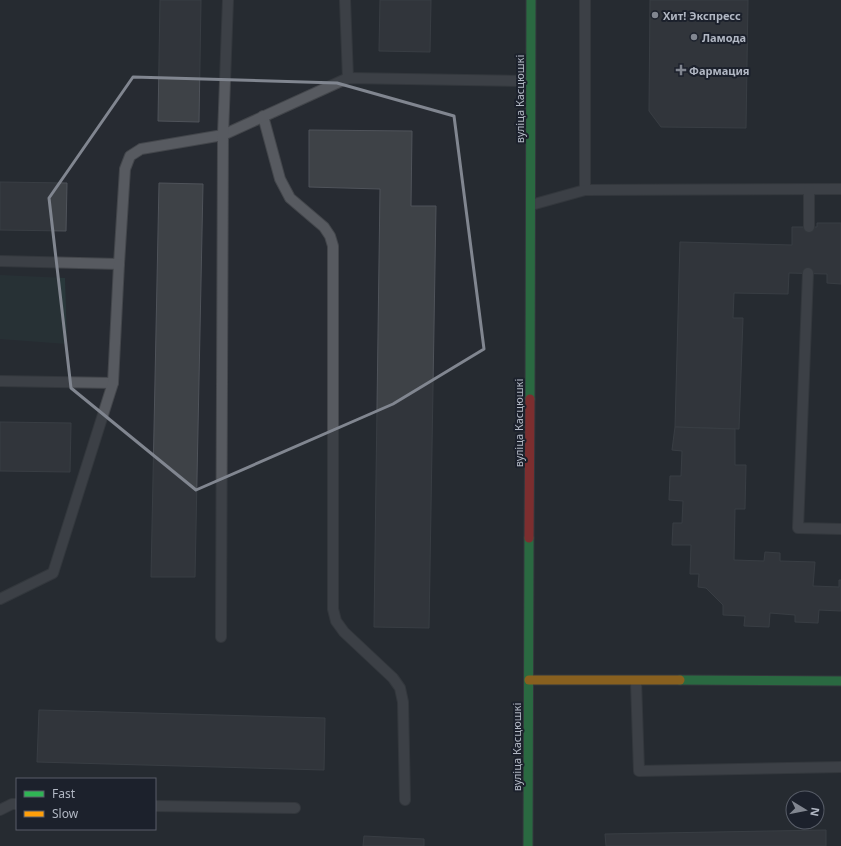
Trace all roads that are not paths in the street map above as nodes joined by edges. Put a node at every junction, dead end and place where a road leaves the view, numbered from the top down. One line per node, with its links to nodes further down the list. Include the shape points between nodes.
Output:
1 (228, 0): 8 (lane)
2 (345, 0): 5 (lane)
3 (531, 0): 6 (street, вуліца Касцюшкі)
4 (585, 0): 10 (lane)
5 (348, 78): 6 (lane); 7 (lane)
6 (530, 81): 12 (street, вуліца Касцюшкі)
7 (263, 116): 8 (lane); 26 (lane, via 280,179 290,198 324,228 333,246 333,609 336,621 344,632 393,678 400,688 403,702)
8 (223, 135): 15 (lane, via 141,149 130,156 125,169); 21 (lane)
9 (841, 189): 11 (lane)
10 (585, 190): 11 (lane); 12 (lane)
11 (809, 190): 13 (lane)
12 (531, 205): 22 (street, вуліца Касцюшкі)
13 (808, 227)
14 (0, 261): 15 (lane)
15 (119, 264): 18 (lane)
16 (808, 273): 19 (lane, via 798,528)
17 (0, 381): 18 (lane)
18 (113, 383): 20 (lane, via 52,573)
19 (841, 529)
20 (0, 598)
21 (221, 637)
22 (529, 680): 23 (street); 31 (street, вуліца Касцюшкі)
23 (636, 681): 24 (street); 25 (lane, via 639,771)
24 (841, 681)
25 (841, 767)
26 (405, 800)
27 (16, 804): 30 (lane)
28 (156, 806): 29 (lane)
29 (295, 808)
30 (0, 810)
31 (528, 846)

